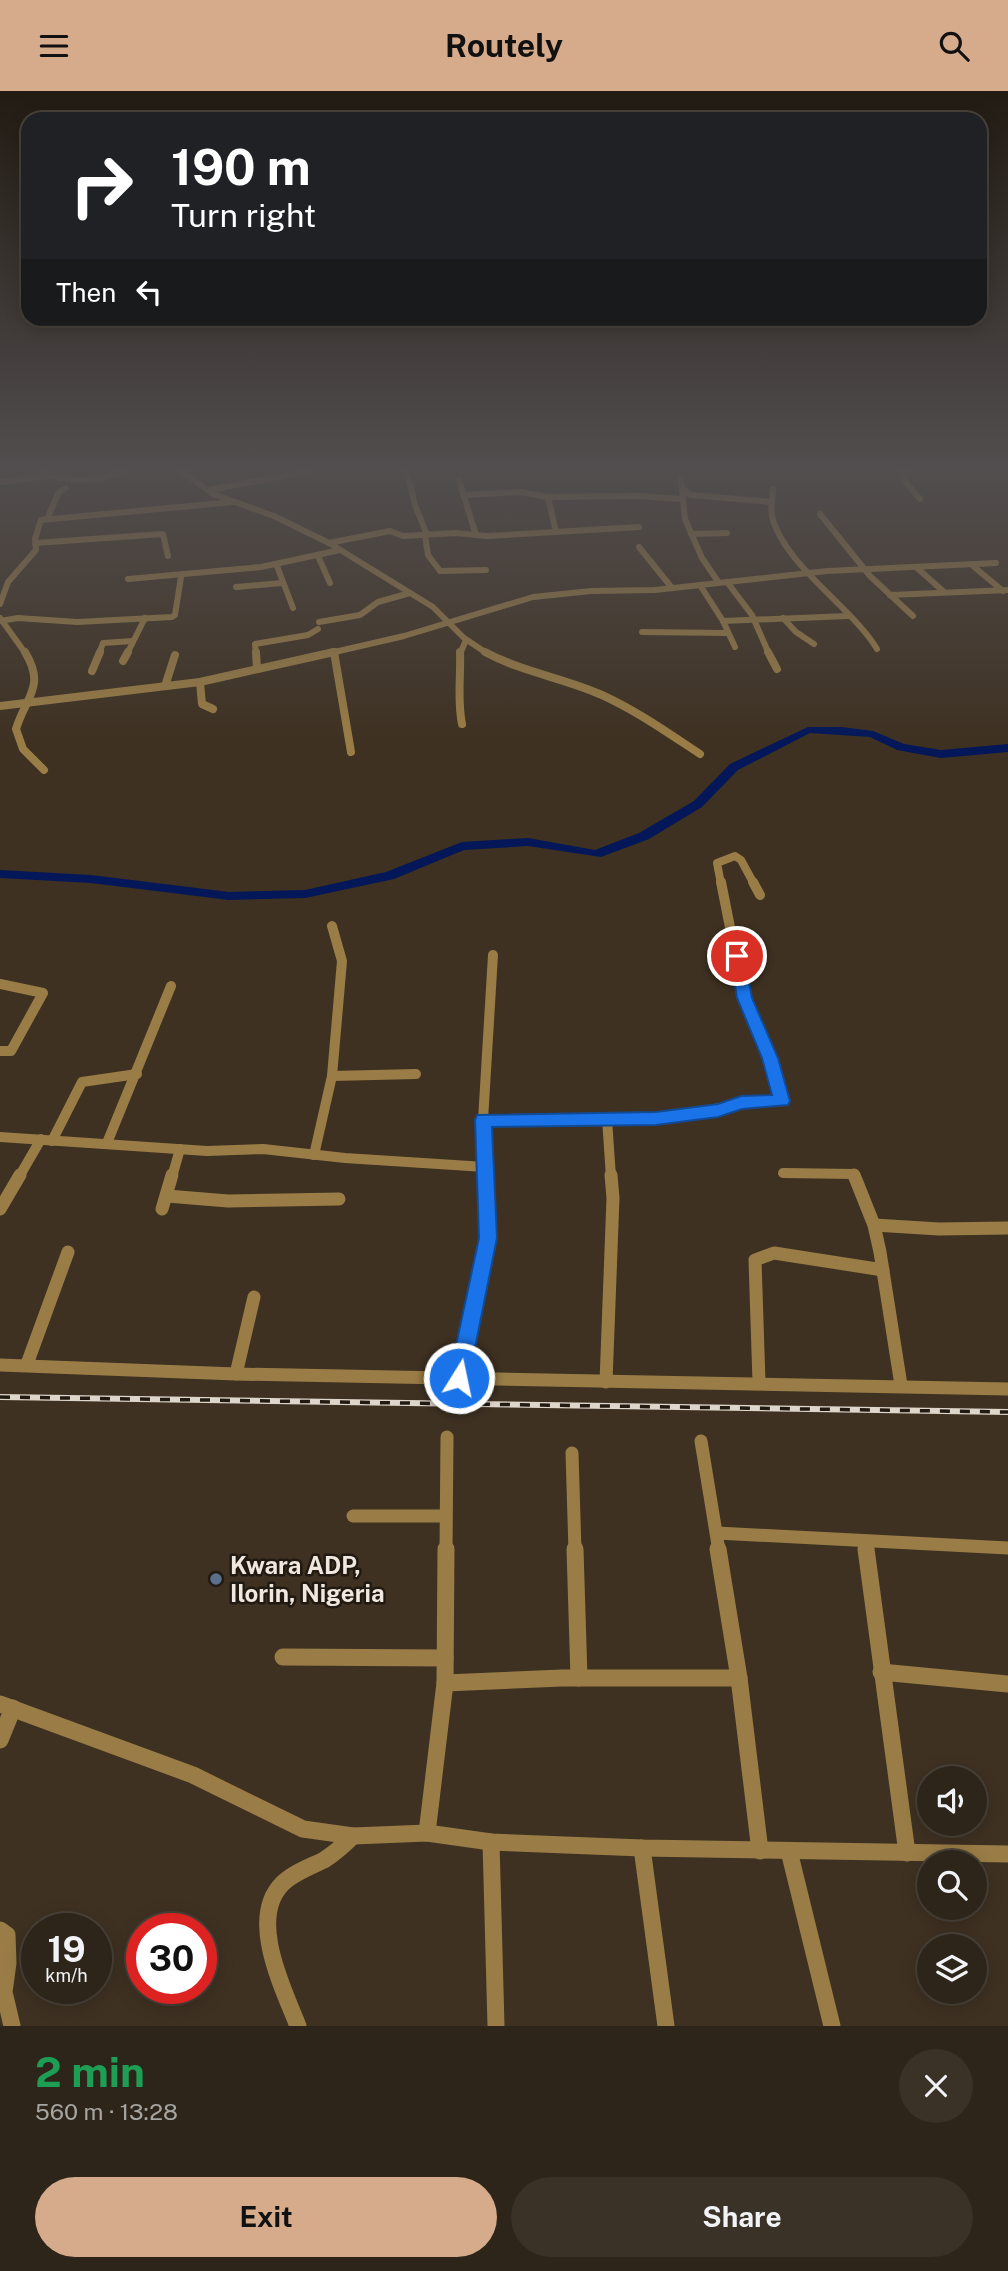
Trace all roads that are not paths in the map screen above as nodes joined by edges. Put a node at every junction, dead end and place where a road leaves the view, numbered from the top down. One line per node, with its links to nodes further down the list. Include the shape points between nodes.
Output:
1 (25, 562): 29 (street, via 8,582)
2 (292, 562): 11 (street)
3 (321, 562): 21 (street)
4 (360, 562): 27 (street)
5 (433, 562): 15 (street, via 440,571)
6 (651, 562): 24 (street)
7 (706, 562): 19 (street)
8 (801, 562): 16 (street)
9 (860, 562): 14 (street)
10 (996, 563): 12 (street)
11 (277, 566): 17 (street); 20 (street)
12 (973, 566): 13 (street); 25 (street)
13 (917, 568): 14 (street); 26 (street)
14 (866, 569): 16 (street); 28 (street)
15 (486, 570)
16 (808, 572): 19 (street); 31 (street)
17 (181, 577): 18 (street); 33 (street, via 175,615)
18 (128, 579)
19 (723, 582): 22 (street); 34 (street)
20 (282, 583): 23 (street); 30 (street)
21 (330, 583)
22 (700, 585): 24 (street); 37 (street)
23 (236, 587)
24 (672, 588): 38 (street, via 533,597)
25 (1005, 590): 26 (street)
26 (943, 591): 28 (street)
27 (410, 593): 38 (street); 49 (street, via 378,602 360,615 318,626 308,635 256,644)
28 (890, 594): 32 (street)
29 (0, 604)
30 (293, 608)
31 (848, 616): 35 (street); 45 (street)
32 (912, 617)
33 (145, 618): 36 (street); 42 (street)
34 (753, 618): 35 (street); 37 (street); 50 (street)
35 (783, 618): 43 (street)
36 (1, 620): 54 (street, via 35,672 36,682)
37 (723, 621): 40 (street)
38 (449, 622): 41 (street); 46 (street)
39 (642, 632): 40 (street)
40 (727, 633): 44 (street)
41 (466, 640): 57 (street, via 460,652); 59 (street, via 514,666 600,694)
42 (133, 641): 48 (street); 51 (street, via 103,643)
43 (814, 644)
44 (735, 647)
45 (877, 649)
46 (334, 652): 49 (street); 58 (street)
47 (175, 655): 53 (street)
48 (124, 660)
49 (257, 669): 52 (street)
50 (777, 669)
51 (92, 671)
52 (200, 682): 53 (street); 56 (street, via 202,704)
53 (165, 686): 54 (street)
54 (26, 703): 55 (street); 60 (street, via 16,729 18,739)
55 (0, 706)
56 (213, 709)
57 (461, 724)
58 (351, 752)
59 (700, 754)
60 (44, 770)
61 (760, 895): 70 (street, via 741,860 735,856 717,863 744,998 770,1058 782,1101 741,1102 656,1119)
62 (332, 926): 69 (street, via 342,961)
63 (493, 955): 71 (street)
64 (0, 984): 66 (street, via 43,993 11,1051)
65 (171, 986): 67 (street)
66 (0, 1051)
67 (137, 1074): 73 (street, via 82,1082); 74 (street)
68 (416, 1074): 69 (street)
69 (332, 1076): 76 (street)
70 (607, 1119): 71 (street); 92 (street, via 613,1198)
71 (483, 1120): 77 (street)
72 (0, 1137): 73 (street)
73 (47, 1140): 74 (street); 81 (street)
74 (107, 1143): 75 (street)
75 (180, 1149): 76 (street); 79 (street)
76 (314, 1154): 77 (street)
77 (485, 1167): 91 (street, via 488,1238)
78 (783, 1173): 83 (street, via 854,1174)
79 (167, 1196): 80 (street, via 228,1202); 82 (street)
80 (339, 1199)
81 (0, 1209)
82 (162, 1209)
83 (874, 1225): 84 (street); 86 (street)
84 (1008, 1228)
85 (68, 1252): 88 (street)
86 (883, 1270): 93 (street, via 774,1253 755,1260); 94 (street)
87 (254, 1297): 90 (street)
88 (27, 1364): 89 (street); 90 (street)
89 (0, 1365)
90 (236, 1374): 91 (street)
91 (459, 1378): 92 (street)
92 (606, 1382): 93 (street)
93 (759, 1382): 94 (street)
94 (901, 1385): 95 (street)
95 (1008, 1389)
96 (447, 1437): 100 (street)
97 (701, 1441): 101 (street)
98 (572, 1453): 107 (street)
99 (353, 1516): 100 (street)
100 (445, 1516): 105 (street)
101 (717, 1533): 102 (street); 108 (street)
102 (865, 1541): 103 (street); 106 (street)
103 (1008, 1548)
104 (283, 1657): 105 (street)
105 (445, 1658): 109 (street)
106 (881, 1672): 110 (street); 119 (street)
107 (579, 1678): 108 (street); 109 (street)
108 (738, 1678): 117 (street)
109 (445, 1683): 113 (street)
110 (1008, 1684)
111 (7, 1706): 112 (street); 114 (street, via 193,1775 303,1829)
112 (0, 1739)
113 (427, 1833): 114 (street); 115 (street)
114 (353, 1836): 123 (street, via 332,1855 281,1885 267,1904 267,1928 277,1969)
115 (491, 1842): 116 (street); 124 (street)
116 (642, 1848): 117 (street); 125 (street)
117 (760, 1851): 118 (street)
118 (789, 1851): 119 (street); 126 (street)
119 (907, 1853): 120 (street)
120 (1008, 1854)
121 (0, 1930): 122 (street, via 8,1935 4,1991)
122 (12, 2026)
123 (298, 2026)
124 (496, 2026)
125 (666, 2026)
126 (832, 2026)

